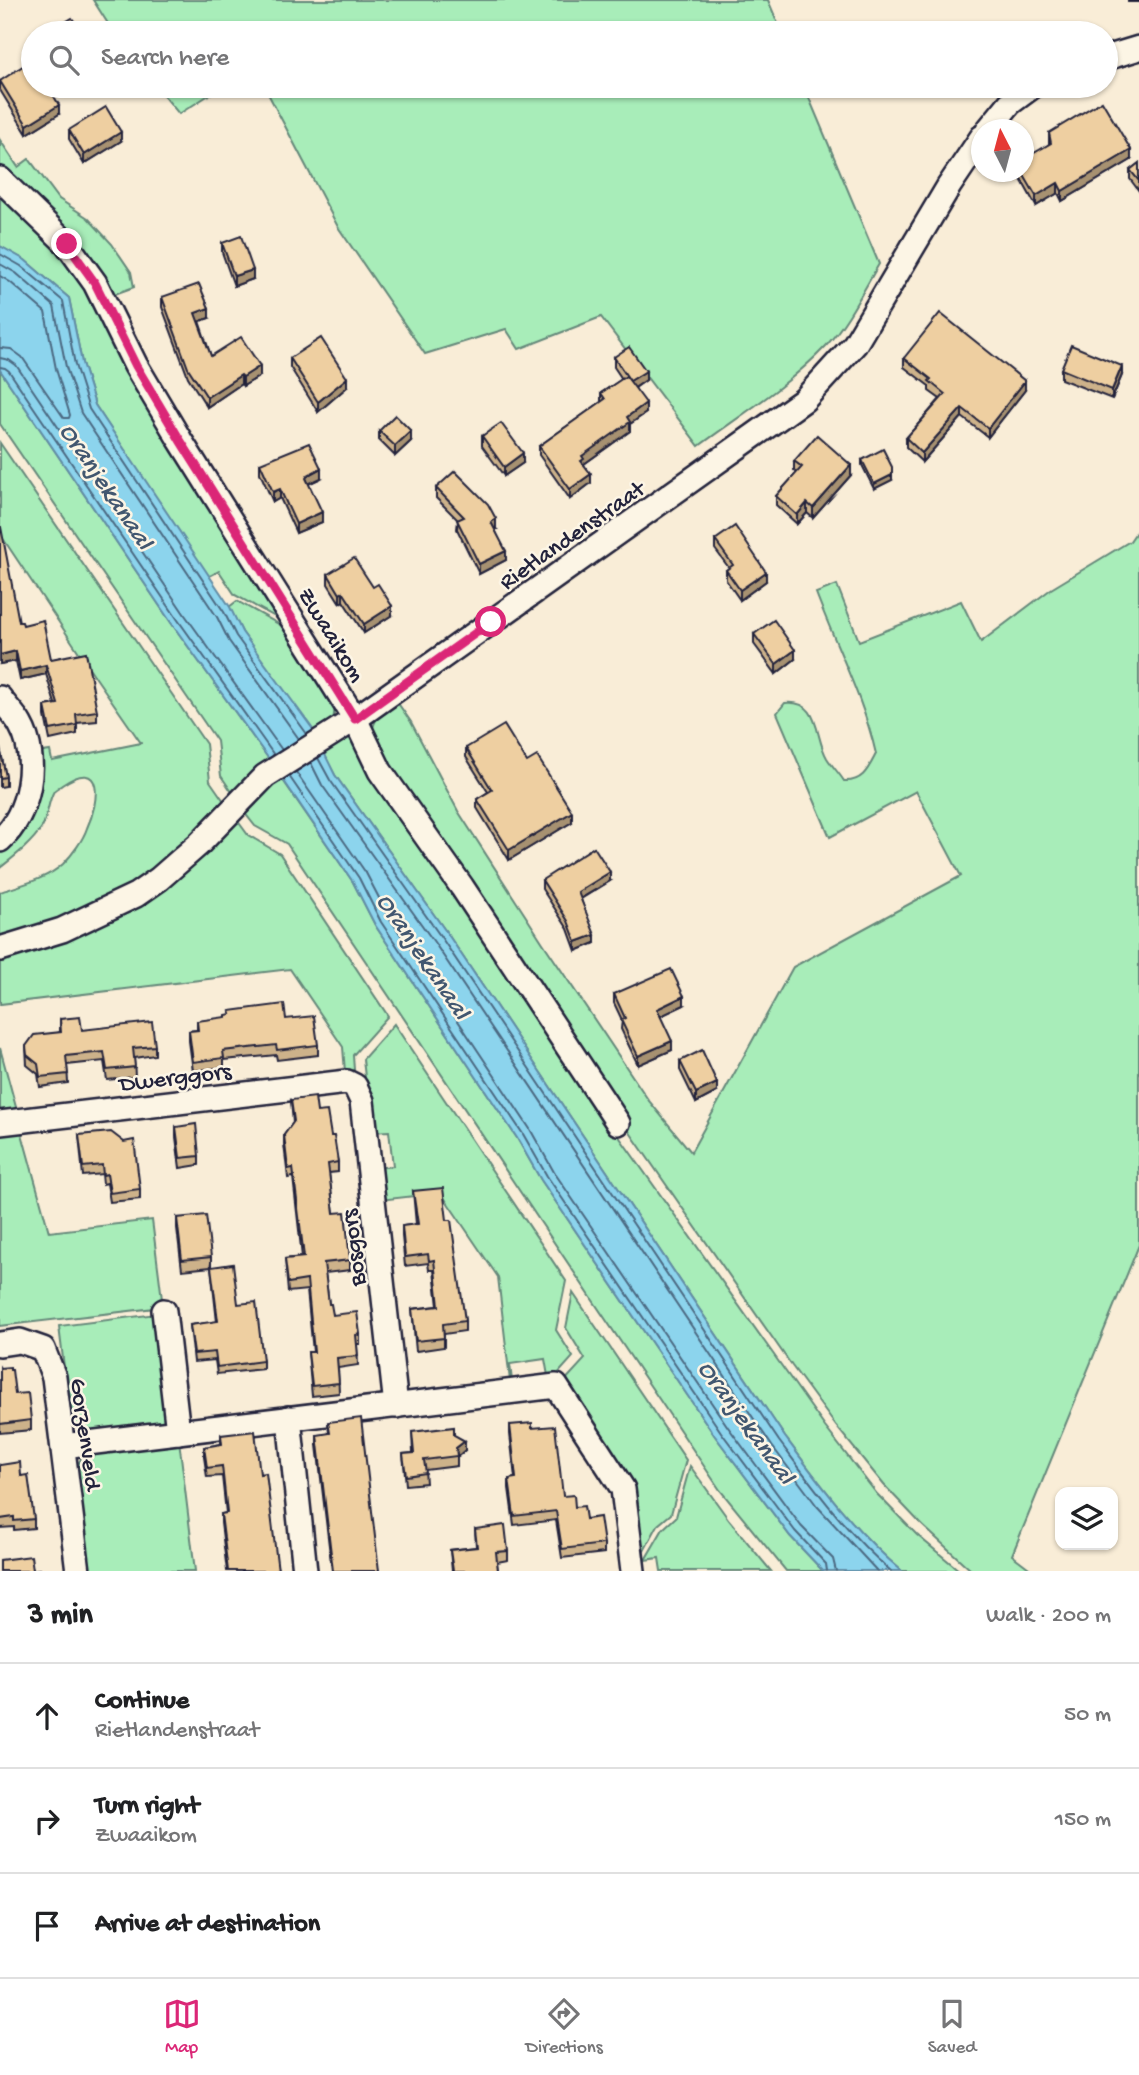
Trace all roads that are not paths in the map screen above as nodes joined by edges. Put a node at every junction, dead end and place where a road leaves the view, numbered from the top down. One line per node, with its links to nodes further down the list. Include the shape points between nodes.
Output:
1 (1139, 48): 2 (street)
2 (1118, 54)
3 (1017, 98): 4 (street)
4 (997, 119)
5 (971, 154): 8 (street, Rietlandenstraat, via 855,344 804,400)
6 (0, 179): 8 (street, Zwaaikom, via 67,244 95,283 174,430)
7 (0, 698): 9 (street, via 20,725 30,765 25,802)
8 (355, 719): 10 (street, Rietlandenstraat, via 265,776 199,844 136,895 62,930); 13 (street, Zwaaikom, via 380,771)
9 (0, 840)
10 (0, 949)
11 (355, 1086): 12 (street, Dwerggors, via 347,1083); 16 (street, Bosgors, via 362,1101)
12 (0, 1123)
13 (618, 1123)
14 (164, 1311): 18 (street)
15 (0, 1343): 19 (street, Gorzenveld, via 20,1342 43,1349 54,1377)
16 (397, 1406): 17 (street); 22 (street, via 556,1386 623,1489)
17 (289, 1418): 18 (street); 21 (street)
18 (178, 1432): 19 (street)
19 (62, 1446): 20 (street, Gorzenveld)
20 (78, 1571)
21 (305, 1571)
22 (633, 1571)

